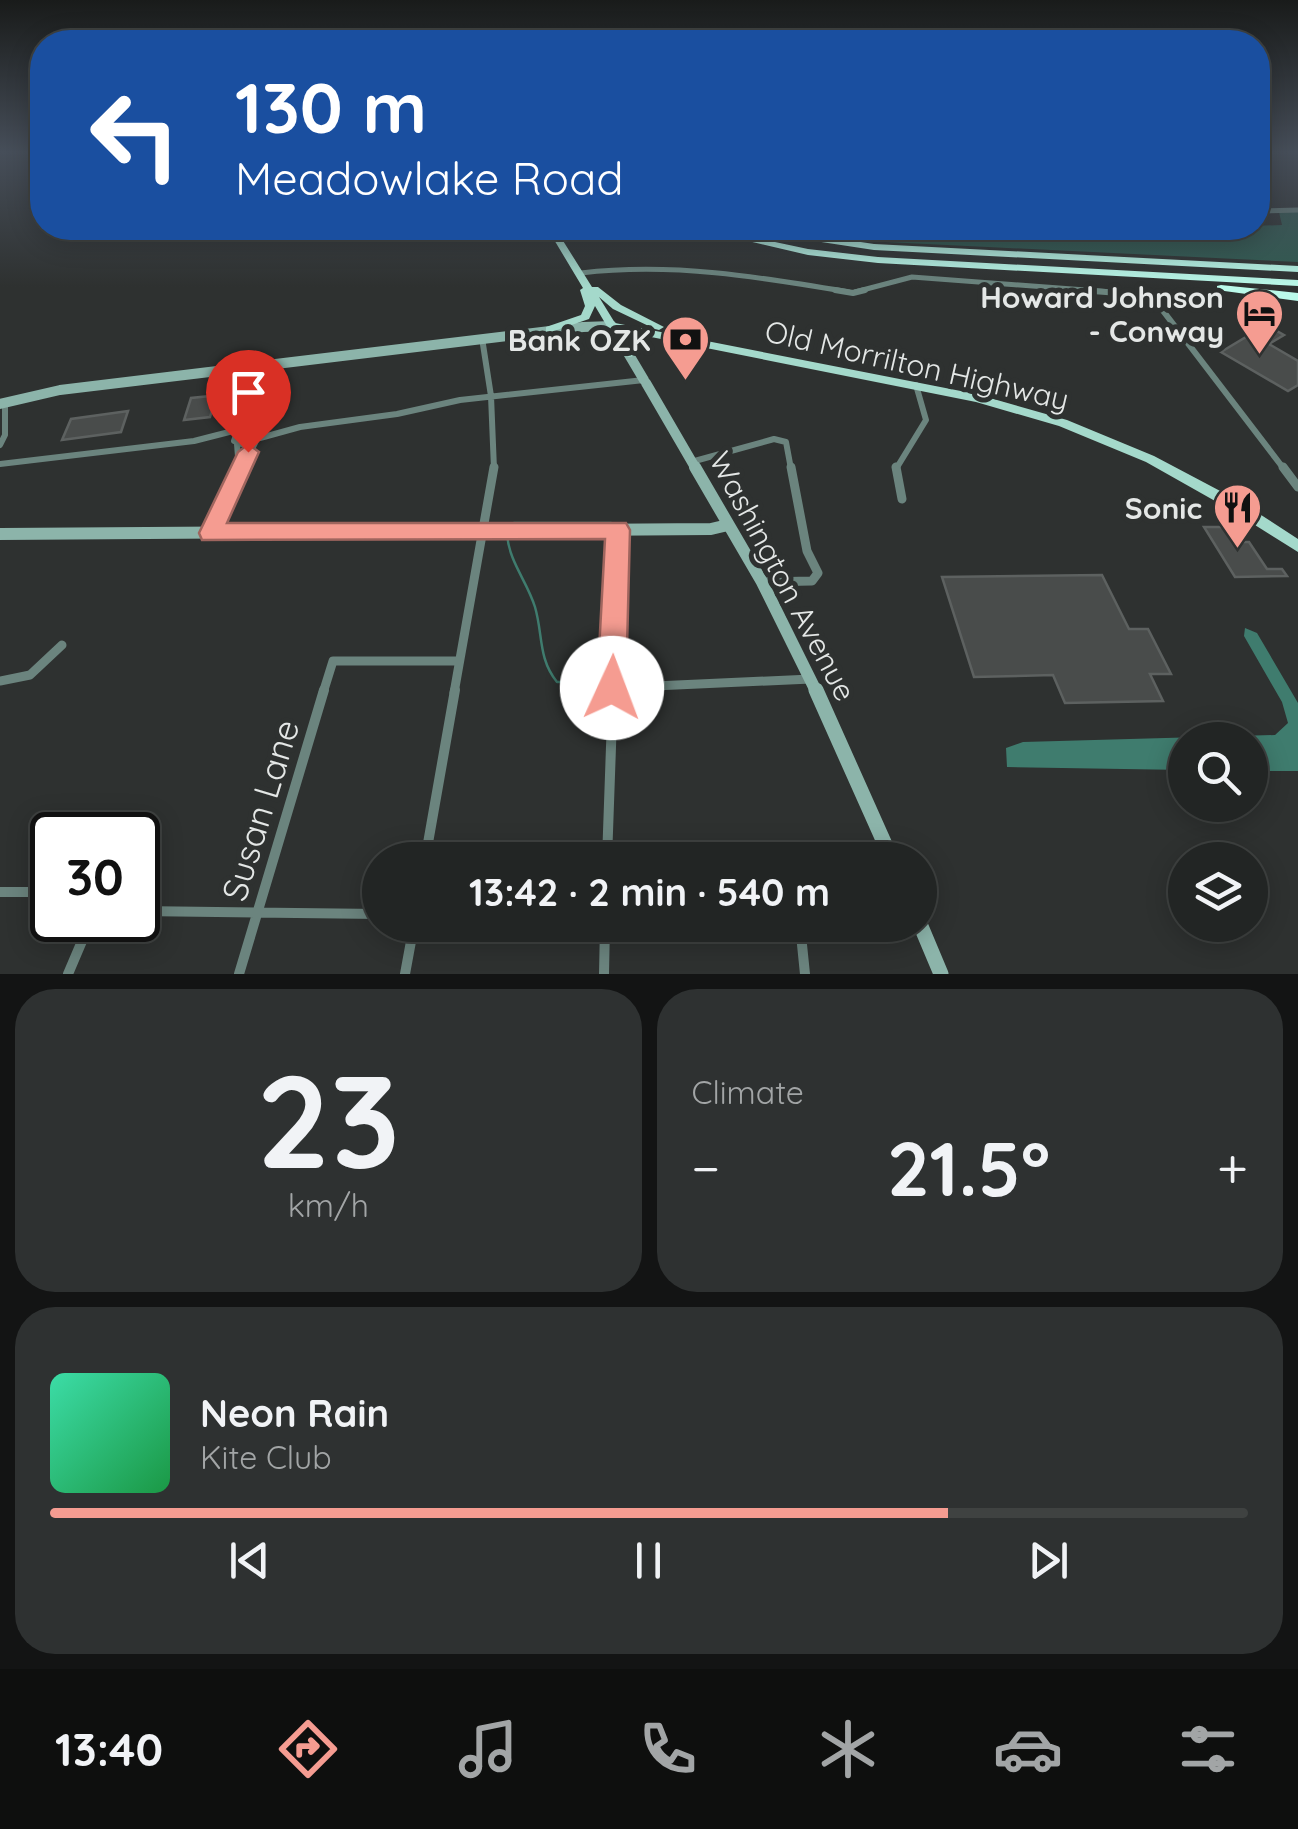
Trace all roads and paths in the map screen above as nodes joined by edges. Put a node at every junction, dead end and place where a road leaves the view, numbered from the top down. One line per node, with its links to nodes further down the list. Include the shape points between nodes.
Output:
1 (1298, 210): 2 (street)
2 (1270, 211)
3 (560, 240): 8 (main road)
4 (753, 240): 6 (highway, via 808,252)
5 (828, 240): 7 (highway)
6 (1038, 269): 9 (highway); 10 (highway)
7 (1298, 269)
8 (581, 273): 11 (main road); 13 (main road, via 589,312); 17 (main road, via 644,322); 34 (street, via 728,271 853,293 912,278 1146,295)
9 (1298, 283)
10 (1298, 297)
11 (612, 326): 12 (street); 14 (main road, Old Morrilton Highway); 16 (street, Washington Avenue)
12 (582, 327): 13 (street); 16 (street)
13 (550, 329): 15 (street)
14 (656, 333): 16 (main road, via 637,338); 17 (main road, Old Morrilton Highway)
15 (482, 338): 18 (street); 21 (street)
16 (626, 350): 19 (street, Washington Avenue)
17 (763, 354): 20 (main road, Old Morrilton Highway)
18 (267, 365): 22 (street); 23 (street)
19 (645, 381): 21 (street); 31 (street, Washington Avenue)
20 (916, 386): 35 (street, via 926,420 896,468); 41 (main road, Old Morrilton Highway, via 1022,410 1120,444)
21 (491, 396): 26 (street); 38 (street, via 494,467)
22 (256, 401): 24 (street); 25 (street)
23 (2, 403): 30 (street)
24 (260, 426): 25 (street); 26 (street); 27 (street)
25 (239, 428): 28 (street); 29 (street)
26 (300, 428): 27 (street)
27 (258, 440): 29 (street); 33 (street)
28 (194, 441): 29 (street); 32 (street)
29 (236, 443): 33 (street)
30 (0, 445)
31 (691, 462): 36 (street, Washington Avenue); 42 (street, via 774,439 786,442 807,551 818,573 812,581)
32 (0, 464)
33 (239, 472): 39 (street)
34 (1298, 487)
35 (902, 499)
36 (728, 524): 37 (street); 42 (street, Washington Avenue)
37 (618, 530): 38 (street); 47 (street)
38 (482, 532): 39 (street); 44 (street)
39 (210, 533): 40 (street)
40 (0, 534)
41 (1298, 546)
42 (762, 582): 45 (street, Washington Avenue)
43 (62, 645): 46 (street, via 30,675)
44 (459, 660): 48 (street); 54 (street, Susan Lane, via 333,662)
45 (811, 679): 47 (street); 50 (street, Washington Avenue)
46 (0, 681)
47 (612, 688): 49 (street)
48 (429, 842)
49 (608, 842)
50 (884, 842)
51 (0, 892): 52 (street)
52 (30, 892)
53 (160, 912): 54 (street)
54 (257, 914): 55 (street); 62 (street, Susan Lane)
55 (362, 914)
56 (82, 942): 61 (street)
57 (411, 942): 63 (street)
58 (605, 942): 64 (street)
59 (802, 942): 65 (street)
60 (928, 942): 66 (street)
61 (68, 974)
62 (239, 974)
63 (405, 974)
64 (604, 974)
65 (805, 974)
66 (942, 974)

